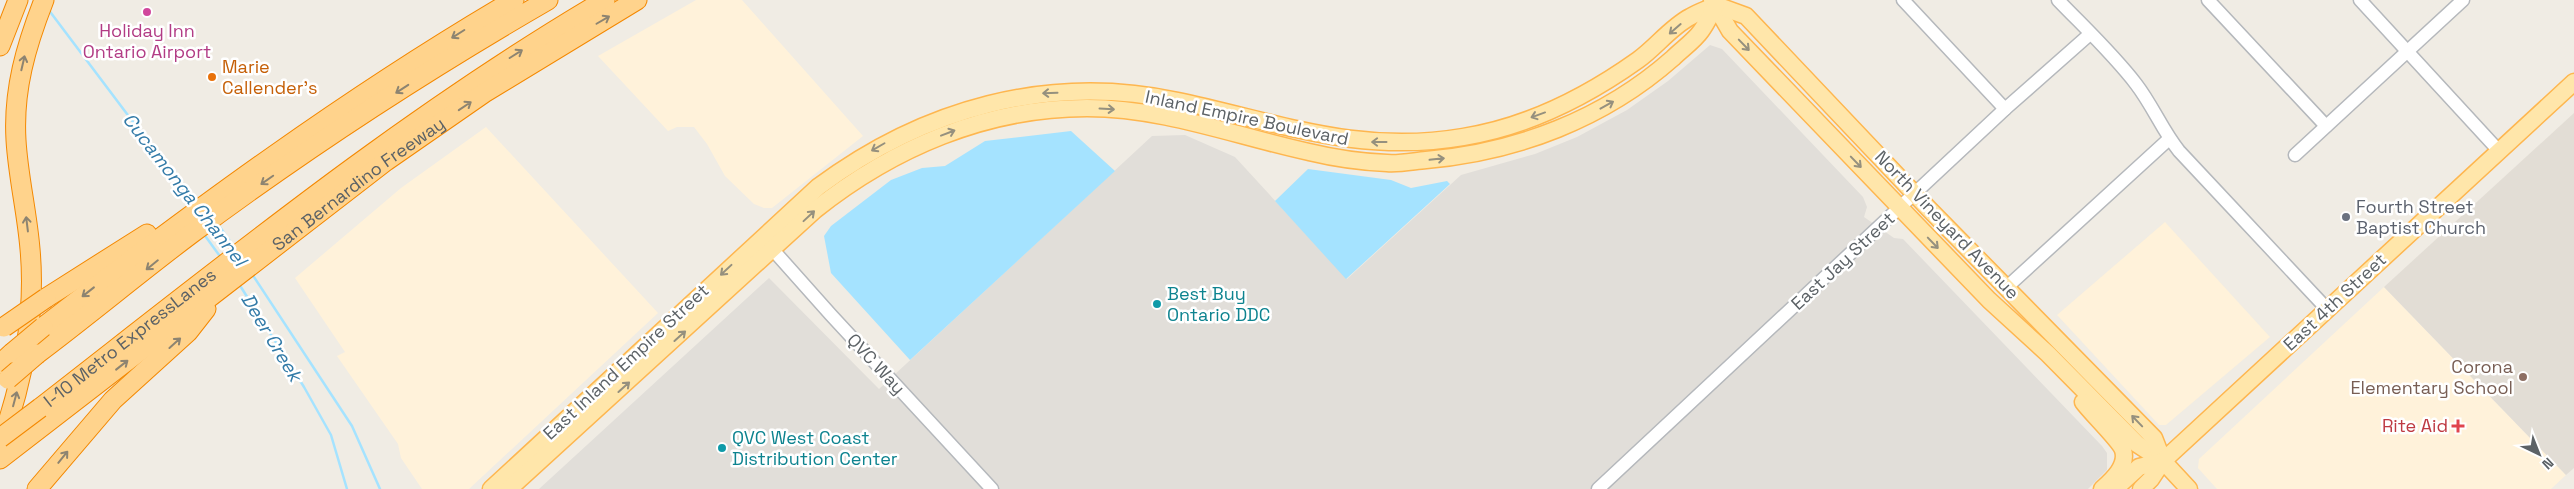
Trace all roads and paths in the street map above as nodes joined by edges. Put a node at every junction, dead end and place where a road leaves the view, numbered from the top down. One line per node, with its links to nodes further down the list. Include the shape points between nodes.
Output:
1 (44, 0): 38 (highway, one-way to 1, via 19,385 30,296 30,249 17,155 16,120 22,66)
2 (514, 0): 23 (highway, one-way to 23, via 310,129)
3 (548, 0): 23 (highway, one-way to 23, via 428,72 312,148)
4 (605, 0): 28 (highway, one-way to 4, via 430,111 499,64)
5 (636, 0): 28 (highway, San Bernardino Freeway, one-way to 5, via 429,130)
6 (1903, 0): 17 (street)
7 (2058, 0): 13 (street)
8 (2208, 0): 18 (street)
9 (2360, 0): 15 (street)
10 (2463, 0): 15 (street)
11 (17, 1): 14 (highway)
12 (1714, 3): 22 (main road, North Vineyard Avenue, via 1746,16); 24 (main road, North Vineyard Avenue, one-way to 24, via 1730,31); 26 (main road, Inland Empire Boulevard, one-way to 26, via 1688,17 1646,54 1584,94 1546,113 1463,137 1421,142 1369,142 1313,134 1177,100 1094,92 1041,94 978,106 921,125 852,162 818,187); 27 (main road, Inland Empire Boulevard, one-way to 12, via 849,183 904,151 966,126 1026,113 1086,108 1143,112 1309,152 1389,164 1467,155 1521,143 1577,121 1626,94 1699,34)
13 (2090, 34): 17 (street, East Jay Street); 19 (street, via 2142,92)
14 (0, 46)
15 (2408, 51): 18 (street); 20 (street)
16 (2574, 82): 20 (main road, East 4th Street)
17 (2005, 109): 22 (street, East Jay Street)
18 (2326, 126): 21 (street)
19 (2169, 139): 30 (street); 32 (street)
20 (2499, 151): 32 (main road, East 4th Street)
21 (2295, 155)
22 (1915, 193): 24 (street, East Jay Street); 30 (main road, North Vineyard Avenue)
23 (215, 199): 25 (highway)
24 (1900, 208): 31 (main road, North Vineyard Avenue, one-way to 31); 45 (street, East Jay Street)
25 (183, 223): 33 (highway, bridge, via 46,298); 35 (highway, one-way to 35, bridge, via 43,328); 35 (highway, one-way to 35, bridge, via 37,354)
26 (762, 237): 27 (street, QVC Way); 42 (main road, East Inland Empire Street, one-way to 42)
27 (774, 250): 43 (main road, East Inland Empire Street, one-way to 27); 44 (street, QVC Way)
28 (253, 253): 29 (highway, San Bernardino Freeway)
29 (221, 278): 37 (highway, I-10 Metro ExpressLanes, bridge); 39 (highway, San Bernardino Freeway, one-way to 29); 41 (highway, one-way to 29, via 113,400 188,332)
30 (2006, 287): 34 (main road, North Vineyard Avenue)
31 (1988, 300): 34 (main road, via 2009,306 2052,346); 36 (main road, North Vineyard Avenue)
32 (2327, 309): 40 (main road, East 4th Street)
33 (2, 329)
34 (2069, 350): 40 (main road, North Vineyard Avenue, one-way to 34, via 2154,438)
35 (5, 370)
36 (2073, 380): 40 (main road, North Vineyard Avenue, via 2137,444); 46 (main road, via 2078,397 2123,450 2123,461 2116,476)
37 (0, 438)
38 (0, 445)
39 (0, 458)
40 (2163, 461): 47 (main road, East 4th Street, via 2140,466); 48 (main road, East 4th Street); 49 (main road, North Vineyard Avenue)
41 (37, 489)
42 (491, 489)
43 (509, 489)
44 (992, 489)
45 (1598, 489)
46 (2102, 489)
47 (2115, 489)
48 (2141, 489)
49 (2189, 489)

